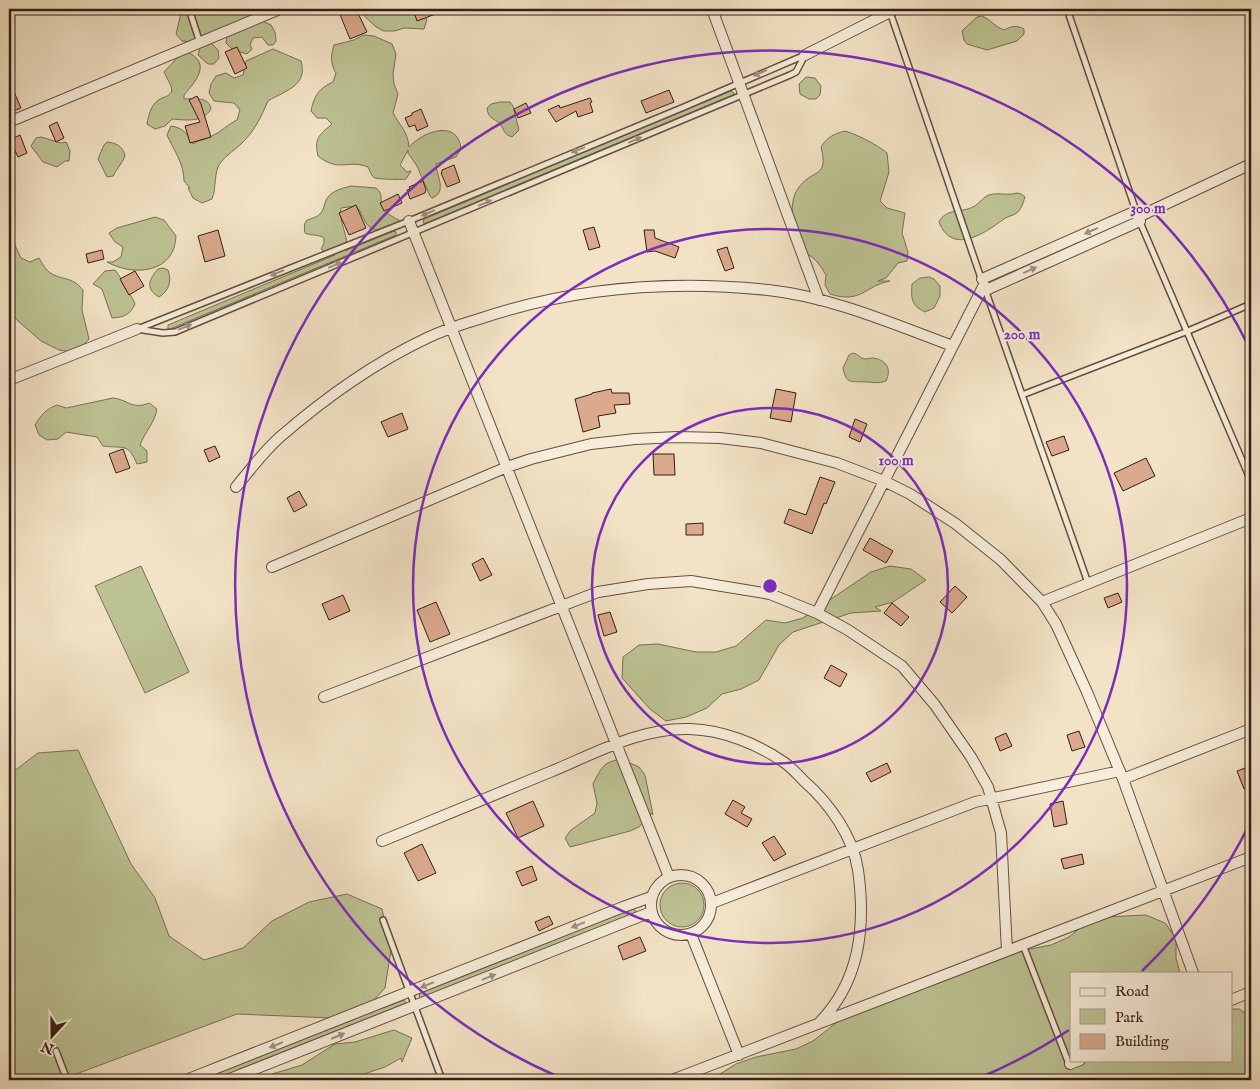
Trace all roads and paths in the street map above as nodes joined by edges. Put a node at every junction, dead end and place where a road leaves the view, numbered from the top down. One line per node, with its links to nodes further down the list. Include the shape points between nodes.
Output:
1 (189, 9): 6 (lane)
2 (280, 9): 6 (street)
3 (712, 9): 8 (street)
4 (1067, 9): 12 (lane)
5 (893, 10): 7 (street); 15 (lane)
6 (200, 43): 10 (street)
7 (805, 55): 8 (lane, one-way to 8); 9 (lane, via 796,72)
8 (740, 81): 9 (street); 13 (lane, one-way to 13)
9 (745, 94): 14 (lane, one-way to 9); 16 (street)
10 (9, 122)
11 (1251, 164): 12 (street)
12 (1138, 216): 15 (street); 20 (lane)
13 (409, 221): 14 (street); 19 (lane, one-way to 19)
14 (414, 233): 18 (street); 19 (lane, one-way to 14, via 175,332)
15 (984, 285): 21 (street); 23 (lane)
16 (819, 300): 18 (street, via 769,290 700,286 616,289 513,308); 21 (street)
17 (1251, 304): 20 (lane)
18 (451, 328): 24 (street); 27 (street, via 360,375 279,438)
19 (137, 329): 22 (street)
20 (1188, 331): 23 (lane); 26 (lane)
21 (953, 346): 25 (street)
22 (9, 380)
23 (1022, 395): 30 (lane)
24 (507, 467): 25 (street, via 591,444 669,437 711,438 761,442 837,463); 29 (street); 32 (street)
25 (884, 481): 31 (street, via 956,524 1002,560); 33 (street)
26 (1251, 481)
27 (236, 487)
28 (1251, 518): 30 (street)
29 (272, 568)
30 (1088, 583): 31 (street)
31 (1042, 602): 37 (street, via 1056,624)
32 (562, 605): 33 (street, via 598,592 691,581 770,594); 34 (street); 36 (street)
33 (817, 613): 38 (street, via 902,666 935,705 971,757)
34 (324, 696)
35 (1251, 729): 37 (street)
36 (617, 744): 39 (street); 40 (street, via 642,734 689,729 712,731 761,749 786,763 814,789); 42 (street)
37 (1122, 775): 38 (street); 43 (street)
38 (991, 798): 40 (street); 50 (street, via 1000,833)
39 (382, 841)
40 (852, 849): 45 (street); 56 (street, via 857,863 862,909 860,944 832,1011)
41 (1251, 858): 43 (street)
42 (669, 877): 44 (street, via 655,888); 45 (street, via 678,874 697,879 705,885)
43 (1165, 891): 49 (street); 51 (street)
44 (651, 897): 46 (street); 52 (street, one-way to 52)
45 (712, 903): 48 (street, via 707,922)
46 (651, 912): 48 (street, via 655,922 671,934); 55 (street, one-way to 46)
47 (383, 920): 52 (lane)
48 (691, 934): 58 (street)
49 (1023, 946): 50 (street); 60 (lane)
50 (1007, 952): 56 (street)
51 (1193, 972)
52 (410, 992): 55 (lane); 62 (street, one-way to 62)
53 (1251, 992): 54 (street)
54 (1232, 1000)
55 (415, 1006): 63 (street, one-way to 55); 64 (lane)
56 (818, 1024): 58 (street)
57 (56, 1051): 61 (lane)
58 (739, 1055): 65 (street)
59 (1075, 1062): 60 (street)
60 (1070, 1064)
61 (67, 1080)
62 (186, 1080)
63 (227, 1080)
64 (442, 1080)
65 (672, 1080)

